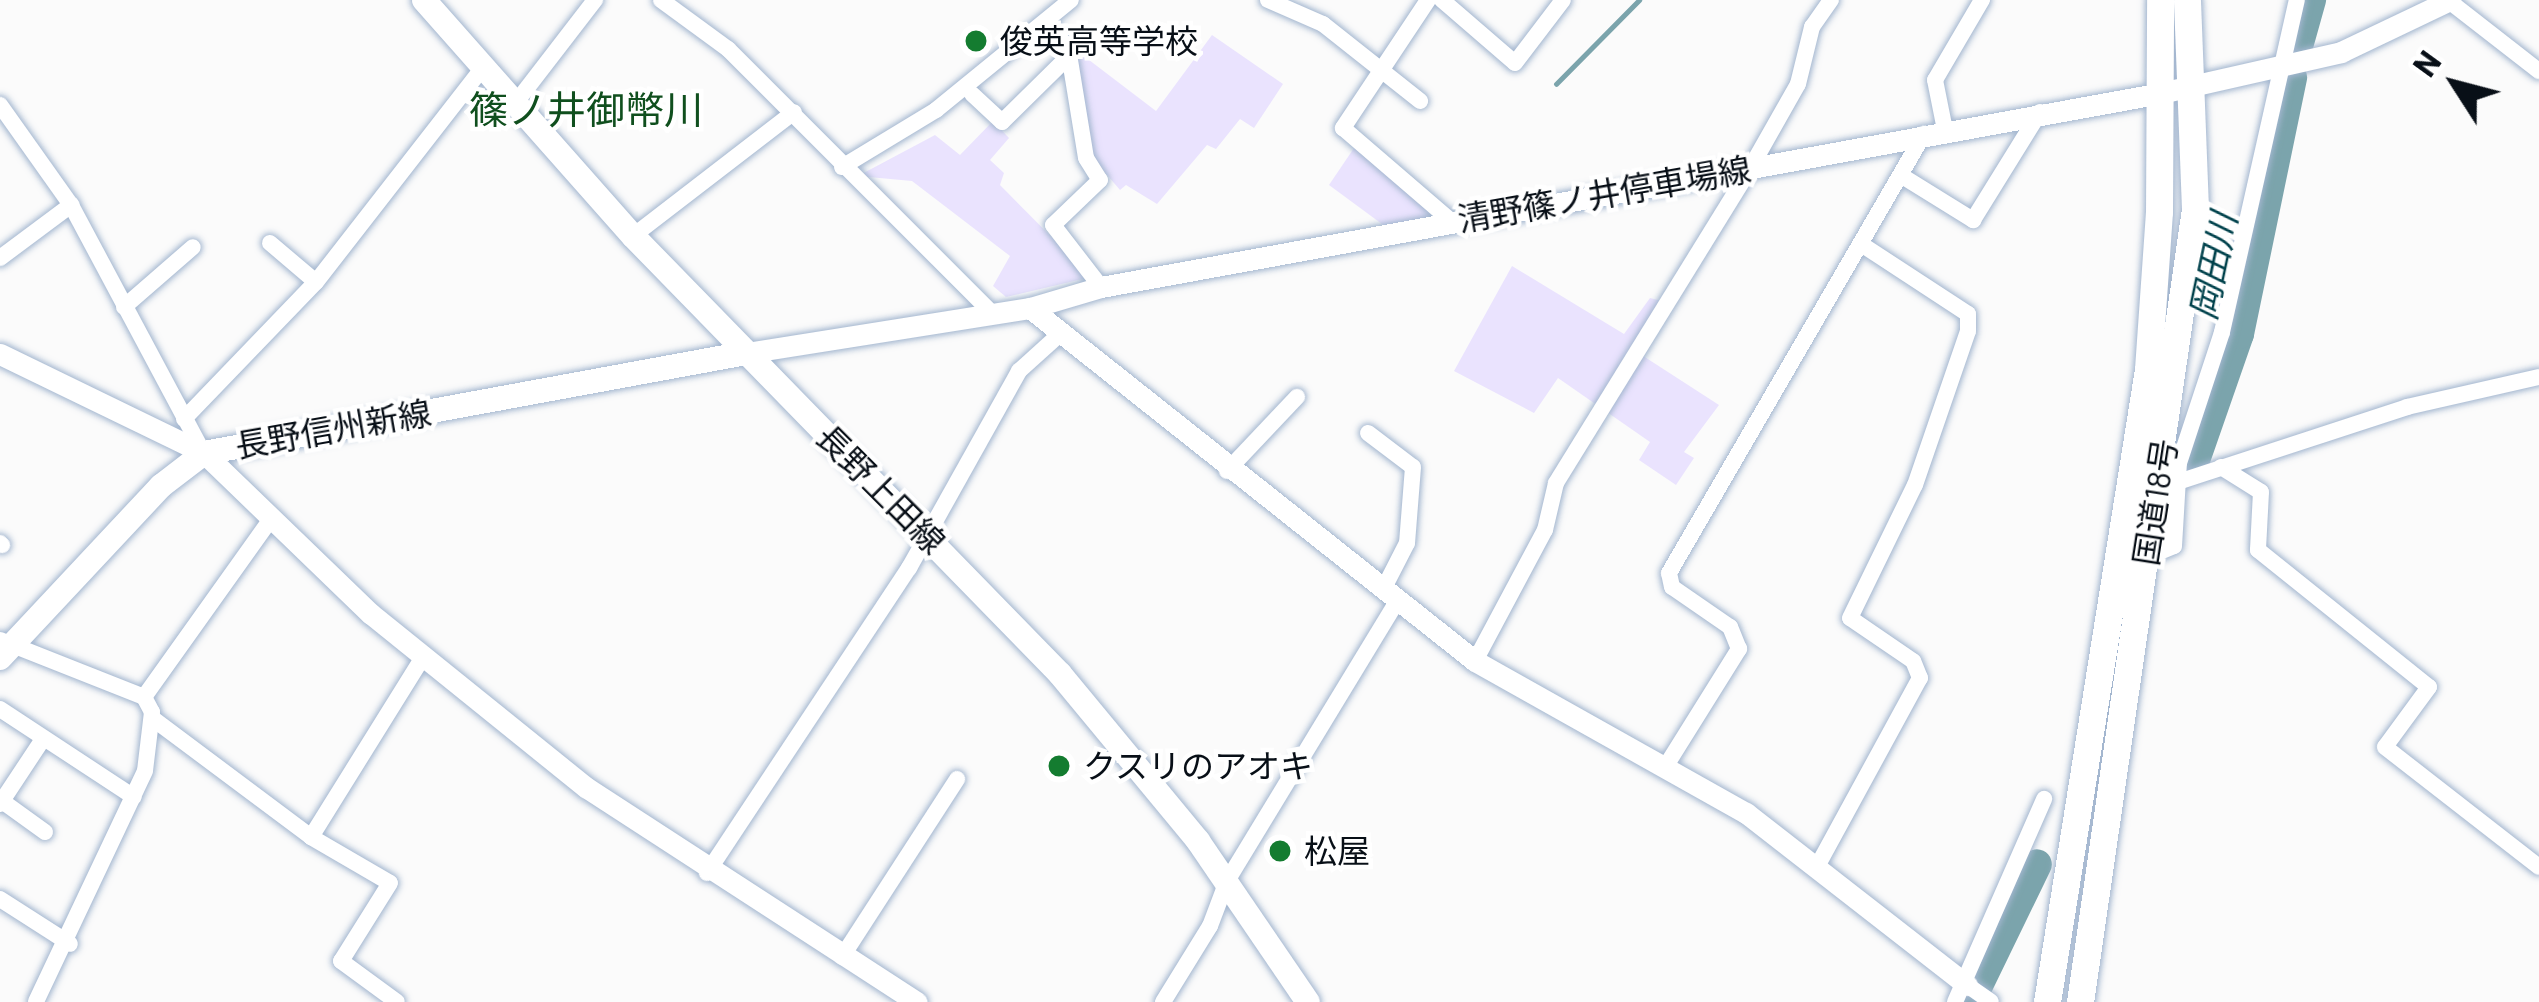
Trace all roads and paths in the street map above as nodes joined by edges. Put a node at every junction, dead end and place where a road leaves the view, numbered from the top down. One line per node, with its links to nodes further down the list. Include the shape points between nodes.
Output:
1 (424, 0): 19 (main road, 長野上田線)
2 (595, 0): 26 (street)
3 (661, 0): 27 (street)
4 (1071, 0): 15 (street)
5 (1268, 0): 18 (street, via 1323,23)
6 (1428, 0): 18 (street)
7 (1442, 0): 8 (street, via 1515,63)
8 (1562, 0)
9 (1831, 0): 31 (street, via 1812,27 1798,84)
10 (1982, 0): 29 (street, via 1935,80)
11 (2160, 0): 22 (highway, 国道18号)
12 (2187, 0): 21 (highway, 国道18号)
13 (2296, 0): 17 (street)
14 (2450, 0): 17 (street, 清野篠ノ井停車場線, via 2394,33); 20 (street)
15 (1048, 24): 16 (street); 30 (street, via 892,142)
16 (1070, 56): 23 (street, via 1002,122); 41 (street, via 1087,158 1100,180 1053,225)
17 (2279, 66): 21 (street, 清野篠ノ井停車場線); 55 (street, via 2222,332 2180,463)
18 (1378, 68): 24 (street); 34 (street, via 1345,135)
19 (482, 69): 26 (main road, 長野上田線); 40 (street)
20 (2539, 71)
21 (2190, 83): 22 (street, 清野篠ノ井停車場線); 58 (highway, 国道18号, via 2195,209)
22 (2161, 93): 28 (street, 清野篠ノ井停車場線); 87 (highway, 国道18号, via 2148,369)
23 (972, 94)
24 (1420, 101)
25 (0, 105): 33 (street)
26 (514, 105): 35 (main road, 長野上田線)
27 (794, 112): 30 (street); 35 (street)
28 (2040, 112): 29 (street, 清野篠ノ井停車場線); 32 (street, via 1973,220)
29 (1935, 132): 31 (street, 清野篠ノ井停車場線); 32 (street)
30 (842, 167): 44 (street)
31 (1751, 167): 34 (street, 清野篠ノ井停車場線); 62 (street, via 1556,483 1545,530)
32 (1902, 176): 37 (street)
33 (71, 205): 39 (street); 42 (street)
34 (1451, 221): 41 (street, 清野篠ノ井停車場線)
35 (633, 236): 46 (main road, 長野上田線)
36 (270, 243): 40 (street)
37 (1864, 246): 67 (street, via 1670,573 1672,587 1730,627 1739,650); 74 (street, via 1968,314 1969,331 1915,485 1850,618 1913,661 1920,678)
38 (193, 247): 42 (street)
39 (0, 258)
40 (316, 282): 50 (street)
41 (1101, 287): 43 (street, 清野篠ノ井停車場線)
42 (124, 307): 50 (street)
43 (1030, 308): 44 (street, 清野篠ノ井停車場線); 45 (street)
44 (991, 312): 46 (street, 清野篠ノ井停車場線)
45 (1060, 334): 54 (street); 57 (street, via 1019,371)
46 (746, 353): 52 (main road, 長野信州新線); 57 (main road, 長野上田線)
47 (0, 354): 52 (street)
48 (2539, 377): 53 (street, via 2440,398)
49 (1297, 397): 54 (street)
50 (184, 419): 52 (street)
51 (1368, 434): 59 (street, via 1413,467 1406,543)
52 (204, 453): 56 (street); 60 (main road, 長野信州新線, via 161,486)
53 (2221, 467): 55 (street); 75 (street, via 2261,492 2258,550 2429,687 2385,747)
54 (1227, 471): 59 (street)
55 (2182, 481): 58 (street, via 2174,546)
56 (269, 522): 61 (street); 63 (street)
57 (926, 533): 76 (street); 77 (main road, 長野上田線, via 1109,730)
58 (2147, 557): 88 (highway, 国道18号)
59 (1390, 596): 62 (street); 77 (street)
60 (4, 647): 63 (street)
61 (423, 657): 73 (street); 76 (street)
62 (1475, 661): 67 (street)
63 (144, 697): 65 (street)
64 (0, 709): 66 (street)
65 (152, 718): 69 (street); 73 (street)
66 (43, 739): 69 (street); 71 (street)
67 (1664, 769): 74 (street)
68 (957, 779): 80 (street)
69 (134, 797): 79 (street)
70 (2044, 799): 81 (street)
71 (1, 803): 72 (street)
72 (45, 832)
73 (311, 837): 83 (street, via 390,883 341,961)
74 (1819, 863): 81 (street)
75 (2539, 867)
76 (707, 873): 80 (street)
77 (1226, 881): 85 (street, via 1210,926); 86 (main road, 長野上田線)
78 (0, 898): 79 (street)
79 (70, 944): 82 (street)
80 (842, 957): 84 (street)
81 (1977, 997)
82 (36, 1002)
83 (397, 1002)
84 (917, 1002)
85 (1163, 1002)
86 (1308, 1002)
87 (2047, 1002)
88 (2080, 1002)

